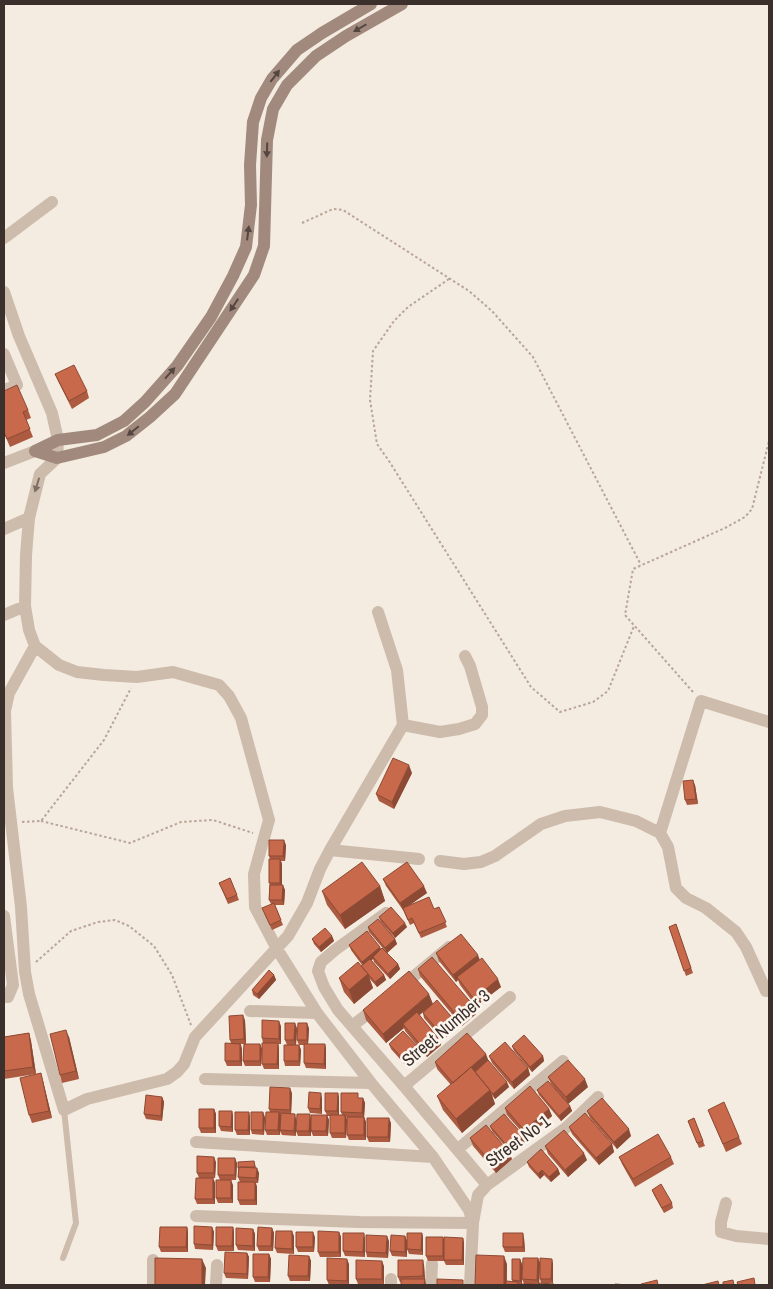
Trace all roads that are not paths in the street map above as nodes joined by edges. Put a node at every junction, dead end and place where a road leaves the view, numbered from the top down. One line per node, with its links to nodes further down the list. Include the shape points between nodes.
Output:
1 (371, 4): 8 (main road, one-way to 1, via 97,435 124,421 176,366 206,325 246,247 251,205 253,122 261,98 272,78 297,50)
2 (402, 4): 10 (main road, one-way to 10, via 316,56 282,93 273,109 267,140 264,246 254,275 175,394 126,436 104,447)
3 (52, 202): 4 (street)
4 (4, 238)
5 (4, 292): 8 (street, via 52,413)
6 (4, 354): 7 (street, via 17,385)
7 (4, 390)
8 (58, 440): 9 (main road); 10 (street)
9 (34, 451): 10 (main road); 11 (street)
10 (57, 458): 12 (street, one-way to 12, via 40,474)
11 (4, 463)
12 (29, 518): 13 (street); 14 (street)
13 (4, 529)
14 (25, 606): 16 (street); 17 (street)
15 (378, 612): 20 (street, via 397,670)
16 (4, 615)
17 (35, 646): 29 (street, via 59,665 77,672 137,677 173,672 219,685 229,696 241,718 269,820 254,874 255,907); 41 (street, via 9,693 5,711 7,788 25,972)
18 (464, 656): 20 (street, via 482,707 482,715 475,724 440,732)
19 (769, 722): 21 (street, via 701,701)
20 (403, 725): 22 (street)
21 (660, 833): 24 (street, via 636,821 600,812 564,816 541,824 481,862); 30 (street, via 668,847 676,888 736,932)
22 (330, 850): 23 (street); 29 (street, via 307,903)
23 (419, 859)
24 (440, 861)
25 (388, 912): 35 (street, via 335,950 321,962 318,971 338,1010)
26 (4, 916): 27 (street)
27 (5, 931): 31 (street, via 13,985 8,997)
28 (456, 942): 35 (street)
29 (277, 949): 34 (street); 41 (street, via 195,1037 184,1064 177,1072 167,1078 87,1099)
30 (766, 991)
31 (4, 997)
32 (510, 997): 39 (street, Street Number 3)
33 (250, 1011): 34 (street)
34 (317, 1013): 38 (street)
35 (352, 1026): 39 (street)
36 (563, 1060): 43 (street)
37 (206, 1079): 38 (street)
38 (371, 1083): 44 (street)
39 (404, 1086): 43 (street)
40 (598, 1096): 45 (street, Street No 1, via 567,1127)
41 (64, 1110): 50 (lane, via 76,1223)
42 (196, 1142): 44 (street)
43 (458, 1149): 45 (street)
44 (433, 1157): 48 (street, via 469,1210)
45 (487, 1185): 48 (street, Street No 1, via 478,1195)
46 (726, 1203): 49 (street, via 721,1232)
47 (196, 1216): 48 (street)
48 (473, 1223): 57 (street, Street No 1)
49 (769, 1239)
50 (63, 1258)
51 (153, 1260): 54 (street)
52 (432, 1264): 56 (street)
53 (217, 1265): 55 (street)
54 (154, 1285)
55 (216, 1285)
56 (431, 1285)
57 (470, 1285)

